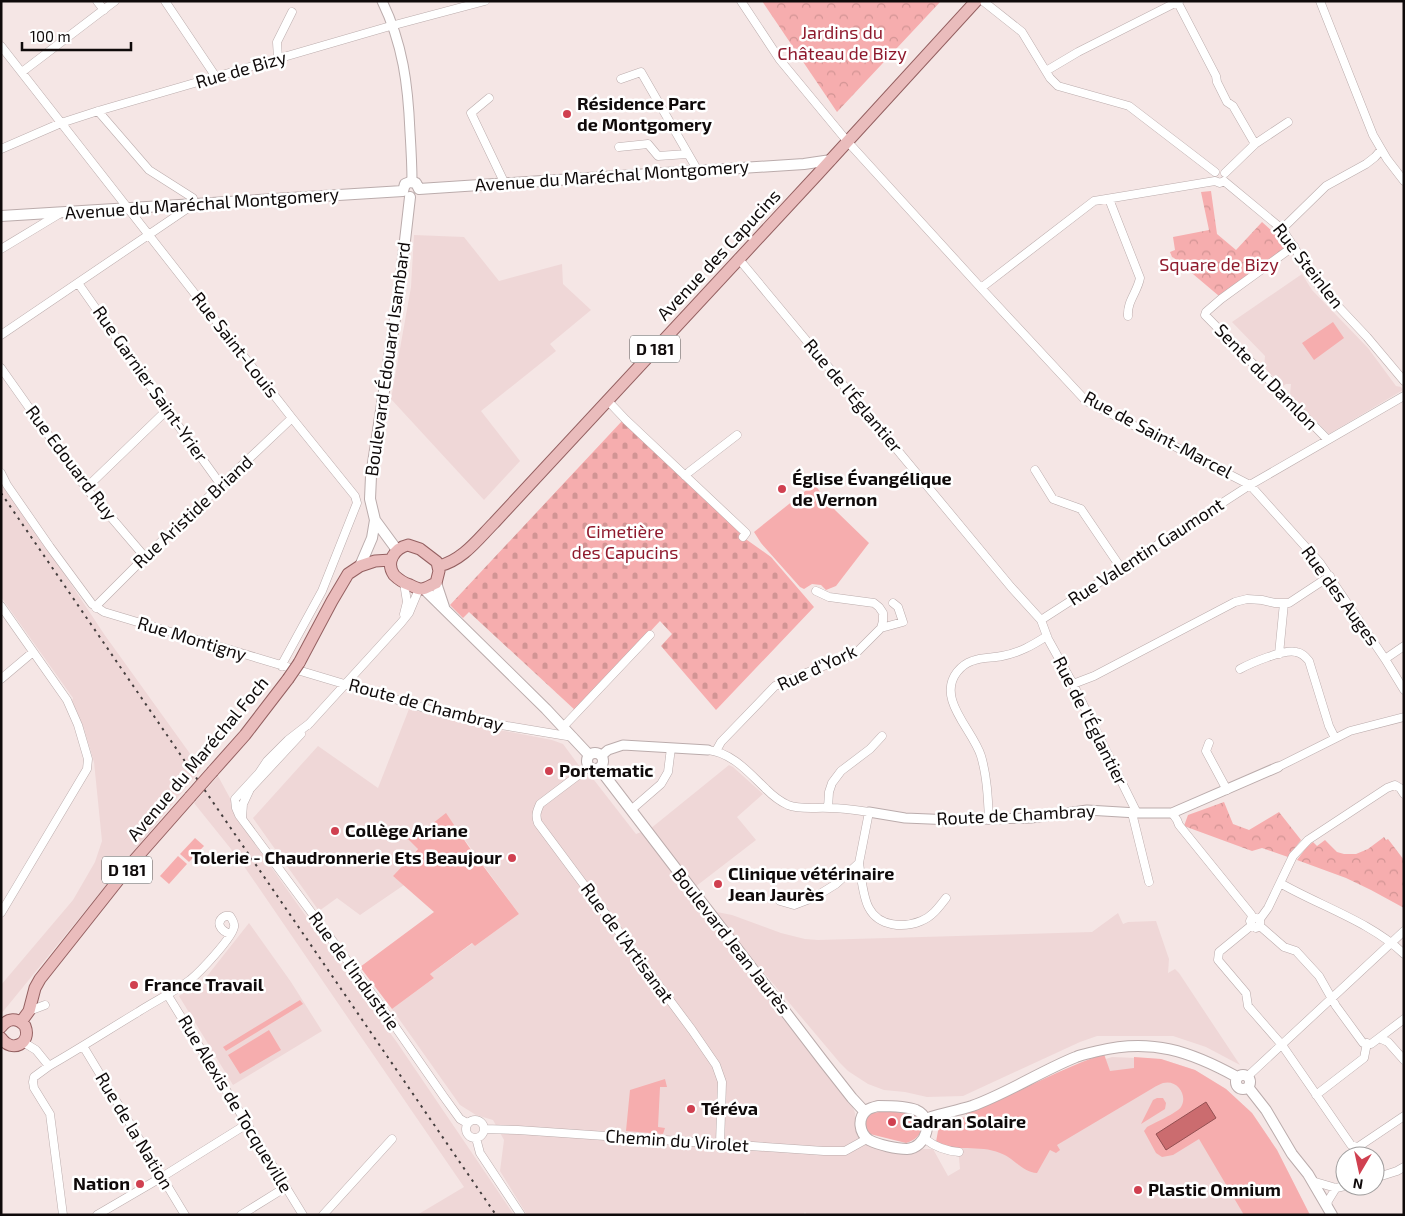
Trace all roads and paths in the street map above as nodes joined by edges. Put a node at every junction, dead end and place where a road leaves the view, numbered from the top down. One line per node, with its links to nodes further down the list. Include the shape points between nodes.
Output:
1 (97, 1): 11 (street)
2 (115, 1): 11 (street)
3 (165, 1): 18 (street)
4 (382, 1): 13 (street)
5 (486, 1): 13 (street, Rue de Bizy)
6 (741, 1): 24 (street, via 780,60)
7 (976, 1): 24 (main road, Avenue des Capucins / D 181)
8 (983, 1): 16 (street, via 1022,32)
9 (1320, 1): 28 (street)
10 (1178, 2): 16 (street); 25 (street, via 1216,76 1216,82)
11 (104, 10): 17 (street)
12 (292, 12): 15 (street, via 277,42)
13 (393, 26): 15 (street, Rue de Bizy); 39 (street, via 409,96)
14 (1, 46): 17 (street, Rue Saint-Louis)
15 (278, 60): 18 (street, Rue de Bizy)
16 (1046, 71): 33 (street, via 1058,86 1129,106)
17 (22, 72): 23 (street, Rue Saint-Louis)
18 (216, 77): 21 (street, Rue de Bizy)
19 (621, 79): 29 (street, via 641,72)
20 (489, 98): 38 (street, via 471,114)
21 (98, 111): 23 (street, Rue de Bizy); 42 (street, via 149,170 194,198)
22 (1288, 122): 25 (street)
23 (61, 123): 27 (street, Rue de Bizy); 43 (street, Rue Saint-Louis)
24 (848, 141): 30 (main road, Avenue des Capucins / D 181); 52 (street, Rue de Saint-Marcel)
25 (1255, 144): 35 (street)
26 (619, 146): 29 (street, via 648,144 658,156)
27 (1, 149)
28 (1381, 150): 37 (street); 46 (street, via 1366,164 1326,186)
29 (687, 154): 32 (street)
30 (831, 160): 31 (main road, Avenue du Maréchal Montgomery); 34 (main road, Avenue des Capucins / D 181)
31 (804, 164): 32 (main road, Avenue du Maréchal Montgomery); 34 (main road)
32 (698, 171): 38 (main road, Avenue du Maréchal Montgomery)
33 (1215, 172): 35 (street, via 1221,170); 36 (street)
34 (816, 176): 50 (main road, Avenue des Capucins / D 181)
35 (1225, 177): 36 (street, via 1220,183); 46 (street, Rue Steinlen)
36 (1215, 181): 41 (street)
37 (1404, 181)
38 (505, 184): 39 (main road, Avenue du Maréchal Montgomery)
39 (415, 185): 40 (main road, via 416,196)
40 (406, 194): 42 (main road, Avenue du Maréchal Montgomery); 69 (main road, Boulevard Édouard Isambard, via 400,293 371,476 370,499)
41 (1109, 199): 52 (street, via 1094,201); 53 (street, via 1140,278 1128,306)
42 (194, 204): 43 (main road, Avenue du Maréchal Montgomery); 47 (street)
43 (127, 208): 44 (main road, Avenue du Maréchal Montgomery); 47 (street, Rue Saint-Louis)
44 (60, 212): 45 (main road, Avenue du Maréchal Montgomery); 49 (street)
45 (1, 216)
46 (1282, 229): 48 (street, Rue Steinlen)
47 (148, 235): 51 (street); 60 (street, Rue Saint-Louis)
48 (1294, 246): 56 (street, Rue Steinlen, via 1319,286); 62 (street, Sente du Damlon, via 1221,299 1205,315)
49 (1, 249)
50 (738, 258): 58 (main road, Avenue des Capucins / D 181); 88 (street, Rue de l'Églantier)
51 (78, 283): 54 (street); 59 (street, Rue Garnier Saint-Yrier)
52 (981, 288): 67 (street, Rue de Saint-Marcel, via 1086,401)
53 (1128, 316)
54 (1, 335)
55 (1, 368): 68 (street, Rue Edouard Ruy)
56 (1404, 381)
57 (1404, 396): 62 (street, Rue de Saint-Marcel)
58 (608, 401): 65 (street); 74 (main road, Avenue des Capucins / D 181, via 463,554)
59 (167, 410): 66 (street, Rue Garnier Saint-Yrier); 68 (street)
60 (292, 418): 66 (street, Rue Aristide Briand); 97 (street, Rue Saint-Louis, via 355,496 357,503 322,591)
61 (737, 435): 65 (street)
62 (1327, 440): 67 (street, Rue de Saint-Marcel)
63 (1035, 470): 75 (street, via 1053,499 1080,509)
64 (1, 473): 86 (street, via 50,547)
65 (685, 476): 70 (street, via 746,533)
66 (222, 485): 72 (street, Rue Aristide Briand)
67 (1250, 485): 75 (street, Rue Valentin Gaumont); 77 (street, Rue des Auges)
68 (86, 488): 72 (street, Rue Edouard Ruy)
69 (375, 520): 71 (main road, Boulevard Édouard Isambard); 73 (main road, Boulevard Édouard Isambard, via 372,538)
70 (743, 537)
71 (394, 555): 73 (main road); 74 (main road, via 401,547 413,546); 76 (main road, via 391,569)
72 (145, 557): 86 (street, Rue Aristide Briand)
73 (360, 566): 80 (main road, Avenue du Maréchal Foch / D 181)
74 (439, 566): 79 (main road)
75 (1121, 568): 88 (street, Rue Valentin Gaumont)
76 (394, 574): 78 (main road); 80 (main road, via 379,569 368,570)
77 (1330, 576): 84 (street, via 1289,603); 96 (street, Rue des Auges)
78 (404, 583): 81 (main road); 89 (street, via 406,602)
79 (436, 583): 81 (main road); 87 (main road)
80 (340, 585): 139 (main road, Avenue du Maréchal Foch / D 181, bridge, via 288,679 246,735 131,864 40,979 29,1011)
81 (421, 589): 87 (main road); 89 (street)
82 (816, 591): 90 (street, via 829,597 874,603 883,613)
83 (893, 603): 90 (street, via 904,622)
84 (1284, 603): 95 (street); 101 (street, via 1247,599 1235,602)
85 (1, 606): 94 (street)
86 (96, 608): 97 (street, Rue Montigny)
87 (444, 608): 105 (main road)
88 (1041, 620): 92 (street, Rue de l'Églantier)
89 (401, 623): 100 (street)
90 (881, 628): 111 (street, Rue d'York, via 858,652 775,686)
91 (650, 634): 105 (street)
92 (1047, 636): 101 (street, Rue de l'Églantier); 124 (street, via 1021,652 972,660 953,678 954,706 980,753 986,774)
93 (1404, 646): 96 (street)
94 (33, 652): 99 (street); 130 (street, via 67,700 88,759 87,769)
95 (1279, 654): 98 (street); 108 (street, via 1296,652 1309,661)
96 (1385, 659): 102 (street, Rue des Auges)
97 (280, 666): 100 (street, Route de Chambray)
98 (1240, 669)
99 (1, 679)
100 (345, 684): 104 (street); 107 (street, Route de Chambray, via 441,713)
101 (1073, 684): 122 (street, Rue de l'Églantier)
102 (1404, 690)
103 (1404, 717): 108 (street, Route de Chambray, via 1350,730)
104 (310, 723): 123 (street, via 250,789 244,799); 123 (street, Rue de l'Industrie, via 266,761 240,794 235,802)
105 (563, 727): 107 (main road)
106 (882, 736): 118 (street, via 840,771 829,792)
107 (574, 737): 112 (main road)
108 (1335, 738): 114 (street, Route de Chambray)
109 (1209, 743): 116 (street, via 1206,751)
110 (671, 748): 111 (street, Route de Chambray); 113 (street, Route de Chambray, via 623,745); 119 (street, via 668,772 661,784)
111 (712, 751): 118 (street, Route de Chambray, via 739,764 788,805)
112 (589, 755): 113 (main road); 115 (main road, via 586,762)
113 (601, 756): 115 (main road, via 603,763)
114 (1278, 767): 116 (street, Route de Chambray)
115 (594, 768): 119 (main road, Boulevard Jean Jaurès); 162 (street, Rue de l'Artisanat, via 540,804 536,811 538,823 716,1065 722,1082)
116 (1227, 790): 121 (street, Route de Chambray)
117 (1404, 794): 127 (street, via 1395,785 1387,788 1308,840 1293,856)
118 (828, 808): 120 (street, Route de Chambray)
119 (631, 810): 152 (main road, Boulevard Jean Jaurès)
120 (869, 812): 124 (street, Route de Chambray, via 905,818); 125 (street)
121 (1172, 812): 122 (street, Route de Chambray); 131 (street)
122 (1135, 813): 124 (street, Route de Chambray, via 1087,810); 126 (street, Rue de l'Églantier)
123 (242, 818): 155 (street, Rue de l'Industrie, via 460,1119)
124 (989, 820)
125 (859, 863): 128 (street, via 869,909 885,922 895,925 922,921); 129 (street, via 836,884 815,897 794,905)
126 (1150, 882)
127 (1280, 883): 131 (street, via 1268,908); 134 (street)
128 (946, 898)
129 (780, 901)
130 (1, 913)
131 (1256, 922): 137 (street, via 1284,947 1296,951 1319,976); 146 (street, via 1219,952 1218,960 1246,993 1248,1006)
132 (1404, 931): 134 (street)
133 (230, 934): 136 (street, via 202,969)
134 (1391, 942): 135 (street); 137 (street)
135 (1404, 954)
136 (167, 994): 145 (street); 156 (street, Rue Alexis de Tocqueville)
137 (1332, 998): 143 (street, via 1363,1043); 146 (street)
138 (1404, 1019): 141 (street)
139 (21, 1022): 140 (main road, via 13,1019); 144 (main road, via 27,1030 26,1038)
140 (2, 1024)
141 (1379, 1038): 143 (street); 148 (street, via 1388,1042)
142 (2, 1042): 144 (main road)
143 (1367, 1043): 151 (street, via 1364,1058)
144 (20, 1044): 147 (main road); 149 (street, via 36,1050)
145 (83, 1046): 149 (street); 167 (street, Rue de la Nation)
146 (1282, 1046): 150 (street); 151 (street)
147 (1, 1055)
148 (1404, 1060)
149 (49, 1066): 173 (street, via 34,1077 33,1082 50,1114)
150 (1248, 1082): 154 (main road, via 1241,1089 1235,1082 1236,1077 1188,1054 1154,1046 1127,1046 1077,1056 973,1106); 164 (main road)
151 (1316, 1095): 153 (street, via 1351,1145 1358,1147)
152 (865, 1112): 154 (main road, via 878,1106 899,1107 916,1110); 159 (main road, via 860,1122)
153 (1404, 1116)
154 (925, 1120): 160 (main road)
155 (467, 1123): 157 (street, via 478,1120); 158 (street, via 468,1135)
156 (247, 1124): 167 (street); 169 (street, Rue Alexis de Tocqueville)
157 (484, 1129): 158 (street); 162 (street, Chemin du Virolet)
158 (476, 1138): 179 (street, via 480,1153)
159 (867, 1138): 160 (main road, via 906,1149 918,1146); 162 (street, Chemin du Virolet, via 845,1151)
160 (925, 1139): 163 (street)
161 (392, 1140): 178 (street)
162 (720, 1144)
163 (959, 1152)
164 (1292, 1154): 168 (main road); 172 (main road, via 1302,1177)
165 (1404, 1167): 166 (street)
166 (1385, 1175)
167 (162, 1177): 174 (street); 175 (street, Rue de la Nation)
168 (1312, 1181): 170 (street); 172 (main road)
169 (286, 1187): 176 (street); 177 (street, Rue Alexis de Tocqueville)
170 (1335, 1188)
171 (1335, 1190): 172 (street, via 1328,1200)
172 (1328, 1212)
173 (63, 1215)
174 (97, 1215)
175 (185, 1215)
176 (241, 1215)
177 (303, 1215)
178 (323, 1215)
179 (521, 1215)

